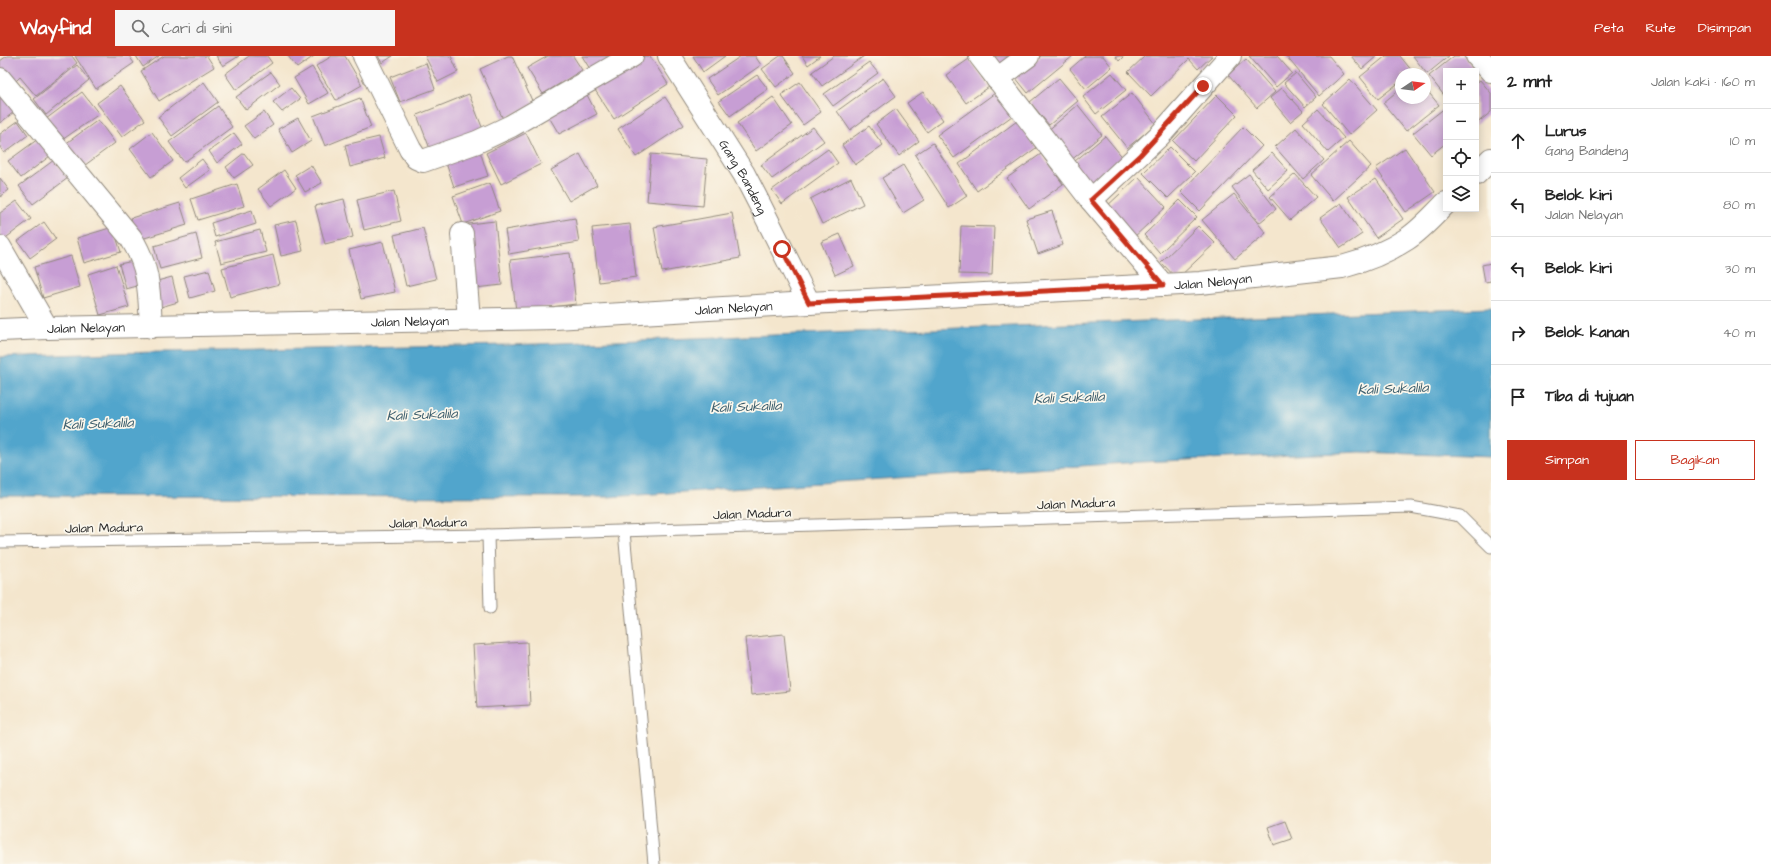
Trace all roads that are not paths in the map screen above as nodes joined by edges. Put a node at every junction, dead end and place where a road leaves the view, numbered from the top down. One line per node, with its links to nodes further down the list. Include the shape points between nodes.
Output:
1 (364, 56): 2 (street, via 410,149 416,158 422,161 477,142 511,126)
2 (632, 56)
3 (669, 56): 16 (street, Gang Bandeng, via 744,174)
4 (980, 56): 10 (street)
5 (1028, 56): 10 (street)
6 (1230, 56): 11 (street, via 1160,135)
7 (1477, 56): 8 (street)
8 (1491, 72)
9 (0, 79): 18 (street, via 131,238 146,270)
10 (997, 79): 11 (street)
11 (1091, 200): 15 (street)
12 (1443, 206): 15 (street, Jalan Nelayan, via 1408,238 1364,261 1342,267 1200,284)
13 (462, 234): 17 (street)
14 (0, 247): 19 (street)
15 (1163, 285): 16 (street, Jalan Nelayan)
16 (809, 303): 17 (street, Jalan Nelayan, via 555,318)
17 (469, 319): 18 (street, Jalan Nelayan)
18 (151, 327): 19 (street, Jalan Nelayan)
19 (47, 328): 20 (street, Jalan Nelayan)
20 (0, 330)
21 (624, 531): 22 (lane, Jalan Madura); 24 (lane, Jalan Madura, via 1411,507 1460,516); 26 (lane)
22 (488, 535): 23 (lane, Jalan Madura); 25 (lane)
23 (0, 542)
24 (1491, 547)
25 (490, 608)
26 (654, 864)

